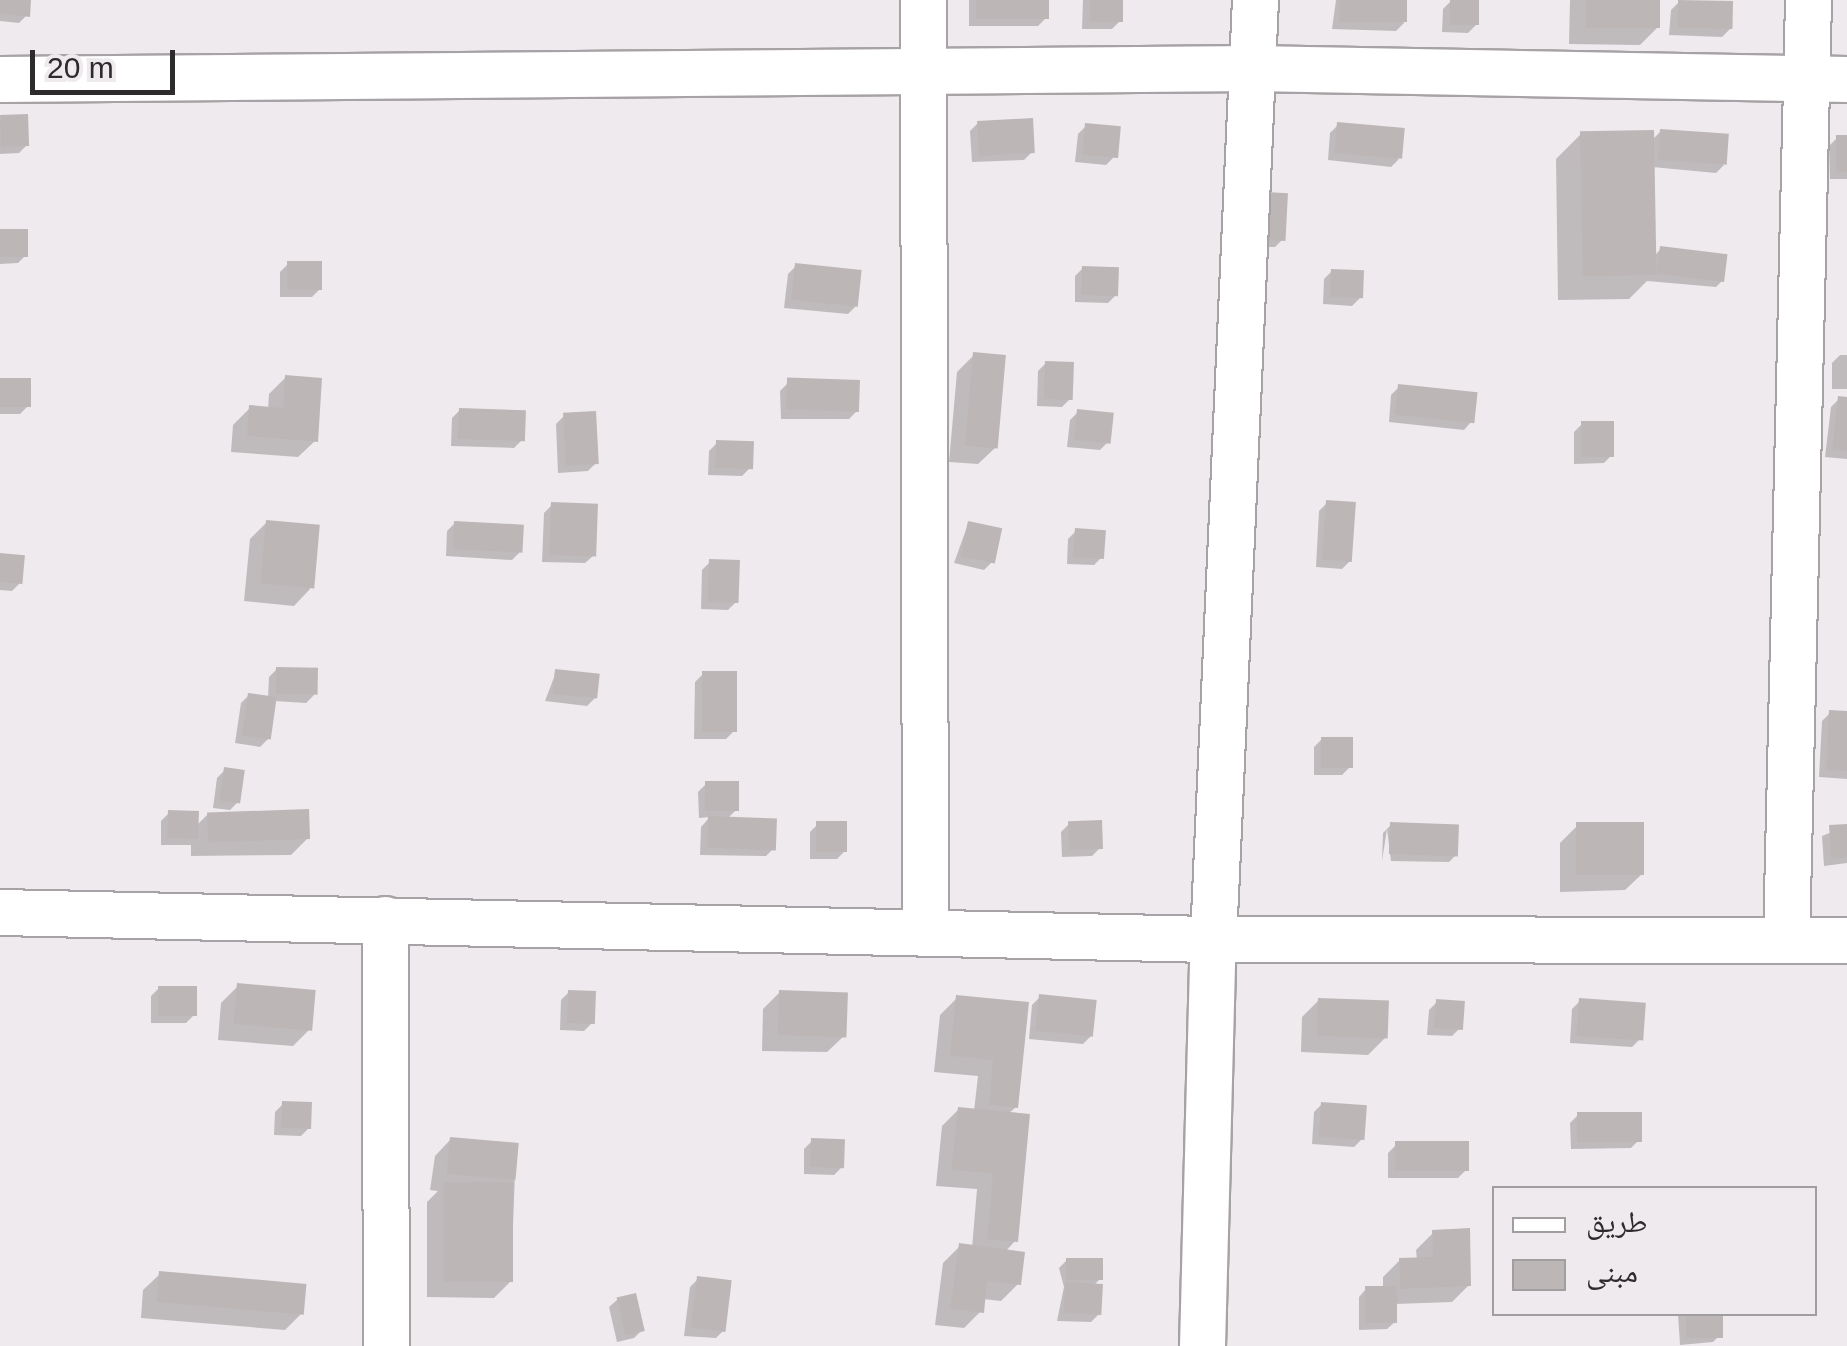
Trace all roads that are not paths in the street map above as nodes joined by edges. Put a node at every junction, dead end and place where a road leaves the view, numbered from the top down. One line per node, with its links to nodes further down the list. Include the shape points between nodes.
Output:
1 (923, 0): 5 (street)
2 (1255, 0): 4 (street)
3 (1808, 0): 7 (street)
4 (1252, 68): 5 (street); 7 (street); 11 (street)
5 (921, 71): 6 (street); 10 (street)
6 (0, 79)
7 (1826, 79): 12 (street)
8 (0, 912): 9 (street)
9 (385, 919): 10 (street); 14 (street)
10 (925, 932): 11 (street)
11 (1213, 939): 12 (street); 15 (street)
12 (1786, 940): 13 (street)
13 (1847, 940)
14 (386, 1346)
15 (1202, 1346)

